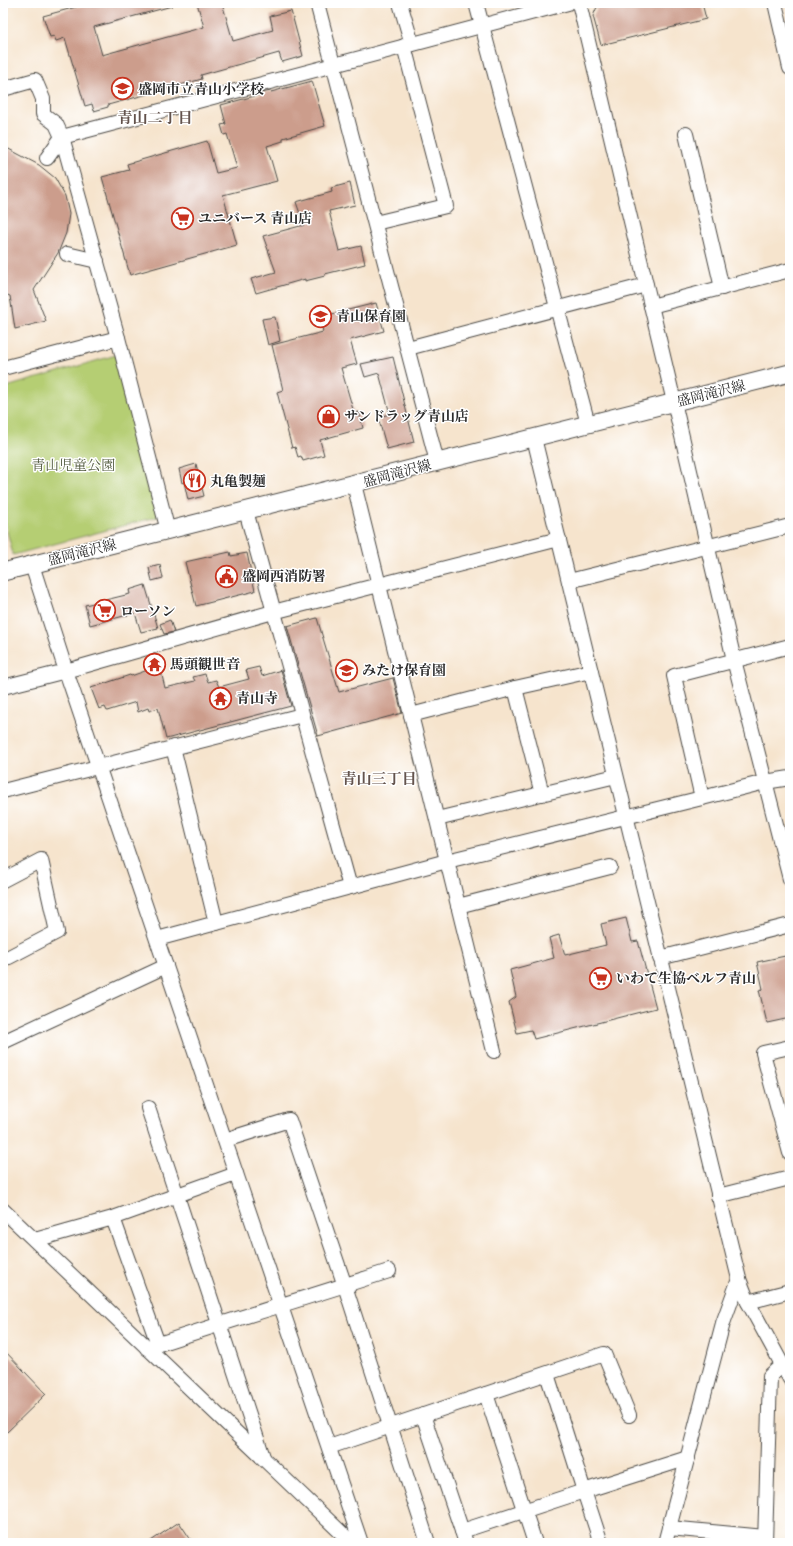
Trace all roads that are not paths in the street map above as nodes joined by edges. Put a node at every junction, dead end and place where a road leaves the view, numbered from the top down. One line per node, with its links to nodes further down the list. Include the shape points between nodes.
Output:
1 (317, 3): 9 (street)
2 (400, 3): 8 (street)
3 (476, 3): 7 (street)
4 (568, 3): 7 (street)
5 (579, 3): 19 (street)
6 (775, 3): 10 (street)
7 (482, 25): 8 (street); 22 (street)
8 (408, 45): 9 (street); 15 (street, via 446,206)
9 (333, 64): 13 (street); 15 (street)
10 (790, 68)
11 (3, 89): 13 (street, via 35,80 43,99 43,114 56,124)
12 (686, 134): 20 (street)
13 (62, 137): 14 (street); 17 (street)
14 (47, 158)
15 (375, 224): 24 (street)
16 (67, 254): 17 (street)
17 (97, 261): 23 (street)
18 (790, 270): 20 (street)
19 (646, 285): 21 (street); 22 (street)
20 (722, 288): 21 (street)
21 (651, 306): 27 (street)
22 (558, 309): 24 (street); 28 (street)
23 (118, 338): 25 (street); 34 (street)
24 (408, 348): 30 (street)
25 (3, 368)
26 (790, 373): 27 (main road, 盛岡滝沢線)
27 (674, 402): 28 (main road, 盛岡滝沢線); 36 (street)
28 (588, 424): 29 (main road, 盛岡滝沢線)
29 (534, 438): 30 (main road, 盛岡滝沢線); 35 (street)
30 (437, 462): 31 (main road, 盛岡滝沢線)
31 (354, 484): 32 (main road, 盛岡滝沢線); 40 (street)
32 (246, 511): 34 (main road, 盛岡滝沢線); 41 (street)
33 (790, 526): 36 (street)
34 (168, 531): 37 (main road, 盛岡滝沢線)
35 (559, 539): 39 (street); 40 (street)
36 (708, 546): 39 (street); 43 (street)
37 (32, 565): 38 (main road, 盛岡滝沢線); 44 (street)
38 (3, 572)
39 (569, 581): 45 (street)
40 (379, 585): 41 (street); 49 (street)
41 (273, 612): 44 (street); 48 (street)
42 (790, 646): 43 (street)
43 (734, 660): 54 (street); 57 (street, via 674,676)
44 (66, 671): 46 (street); 51 (street)
45 (591, 671): 47 (street); 52 (street)
46 (3, 687)
47 (515, 688): 49 (street); 56 (street)
48 (302, 714): 50 (street); 64 (street)
49 (411, 716): 59 (street)
50 (173, 747): 51 (street); 66 (street)
51 (99, 765): 55 (street); 68 (street)
52 (616, 776): 56 (street); 58 (street)
53 (790, 778): 54 (street)
54 (765, 782): 57 (street); 62 (street)
55 (3, 791)
56 (542, 794): 59 (street)
57 (702, 798): 58 (street)
58 (626, 816): 60 (street); 70 (street)
59 (437, 819): 60 (street)
60 (447, 861): 64 (street); 65 (street)
61 (610, 867): 65 (street)
62 (790, 879)
63 (3, 880): 69 (street, via 41,860 57,932)
64 (350, 887): 66 (street)
65 (458, 906): 74 (street)
66 (216, 923): 68 (street)
67 (790, 925): 70 (street)
68 (157, 939): 71 (street)
69 (3, 958)
70 (660, 958): 82 (street)
71 (166, 966): 72 (street); 77 (street)
72 (3, 1042)
73 (790, 1047): 76 (street, via 763,1053)
74 (494, 1051)
75 (148, 1108): 81 (street)
76 (785, 1116): 78 (street)
77 (225, 1140): 79 (street); 88 (street, via 289,1120)
78 (790, 1153)
79 (236, 1174): 81 (street); 91 (street)
80 (790, 1178): 82 (street)
81 (177, 1195): 84 (street); 92 (street)
82 (718, 1196): 87 (street)
83 (3, 1210): 85 (street)
84 (113, 1218): 85 (street); 93 (street)
85 (35, 1240): 93 (street)
86 (389, 1271): 88 (street)
87 (738, 1279): 90 (street); 102 (street, via 723,1323)
88 (345, 1286): 91 (street); 100 (street)
89 (790, 1291): 90 (street)
90 (748, 1302): 94 (street)
91 (281, 1306): 92 (street); 101 (street)
92 (219, 1324): 93 (street); 103 (street)
93 (152, 1346): 103 (street)
94 (782, 1364): 96 (street); 108 (street, via 770,1376)
95 (547, 1374): 97 (street); 99 (street, via 604,1354); 104 (street)
96 (790, 1379)
97 (486, 1394): 98 (street); 105 (street)
98 (424, 1415): 100 (street); 107 (street)
99 (629, 1415)
100 (391, 1426): 101 (street); 111 (street)
101 (328, 1447): 110 (street)
102 (688, 1458): 104 (street); 106 (street)
103 (264, 1459): 109 (street)
104 (584, 1491): 105 (street); 113 (street)
105 (524, 1510): 107 (street); 112 (street)
106 (669, 1528): 108 (street); 114 (street)
107 (464, 1537)
108 (765, 1540)
109 (352, 1543)
110 (361, 1543)
111 (428, 1543)
112 (535, 1543)
113 (601, 1543)
114 (665, 1543)

